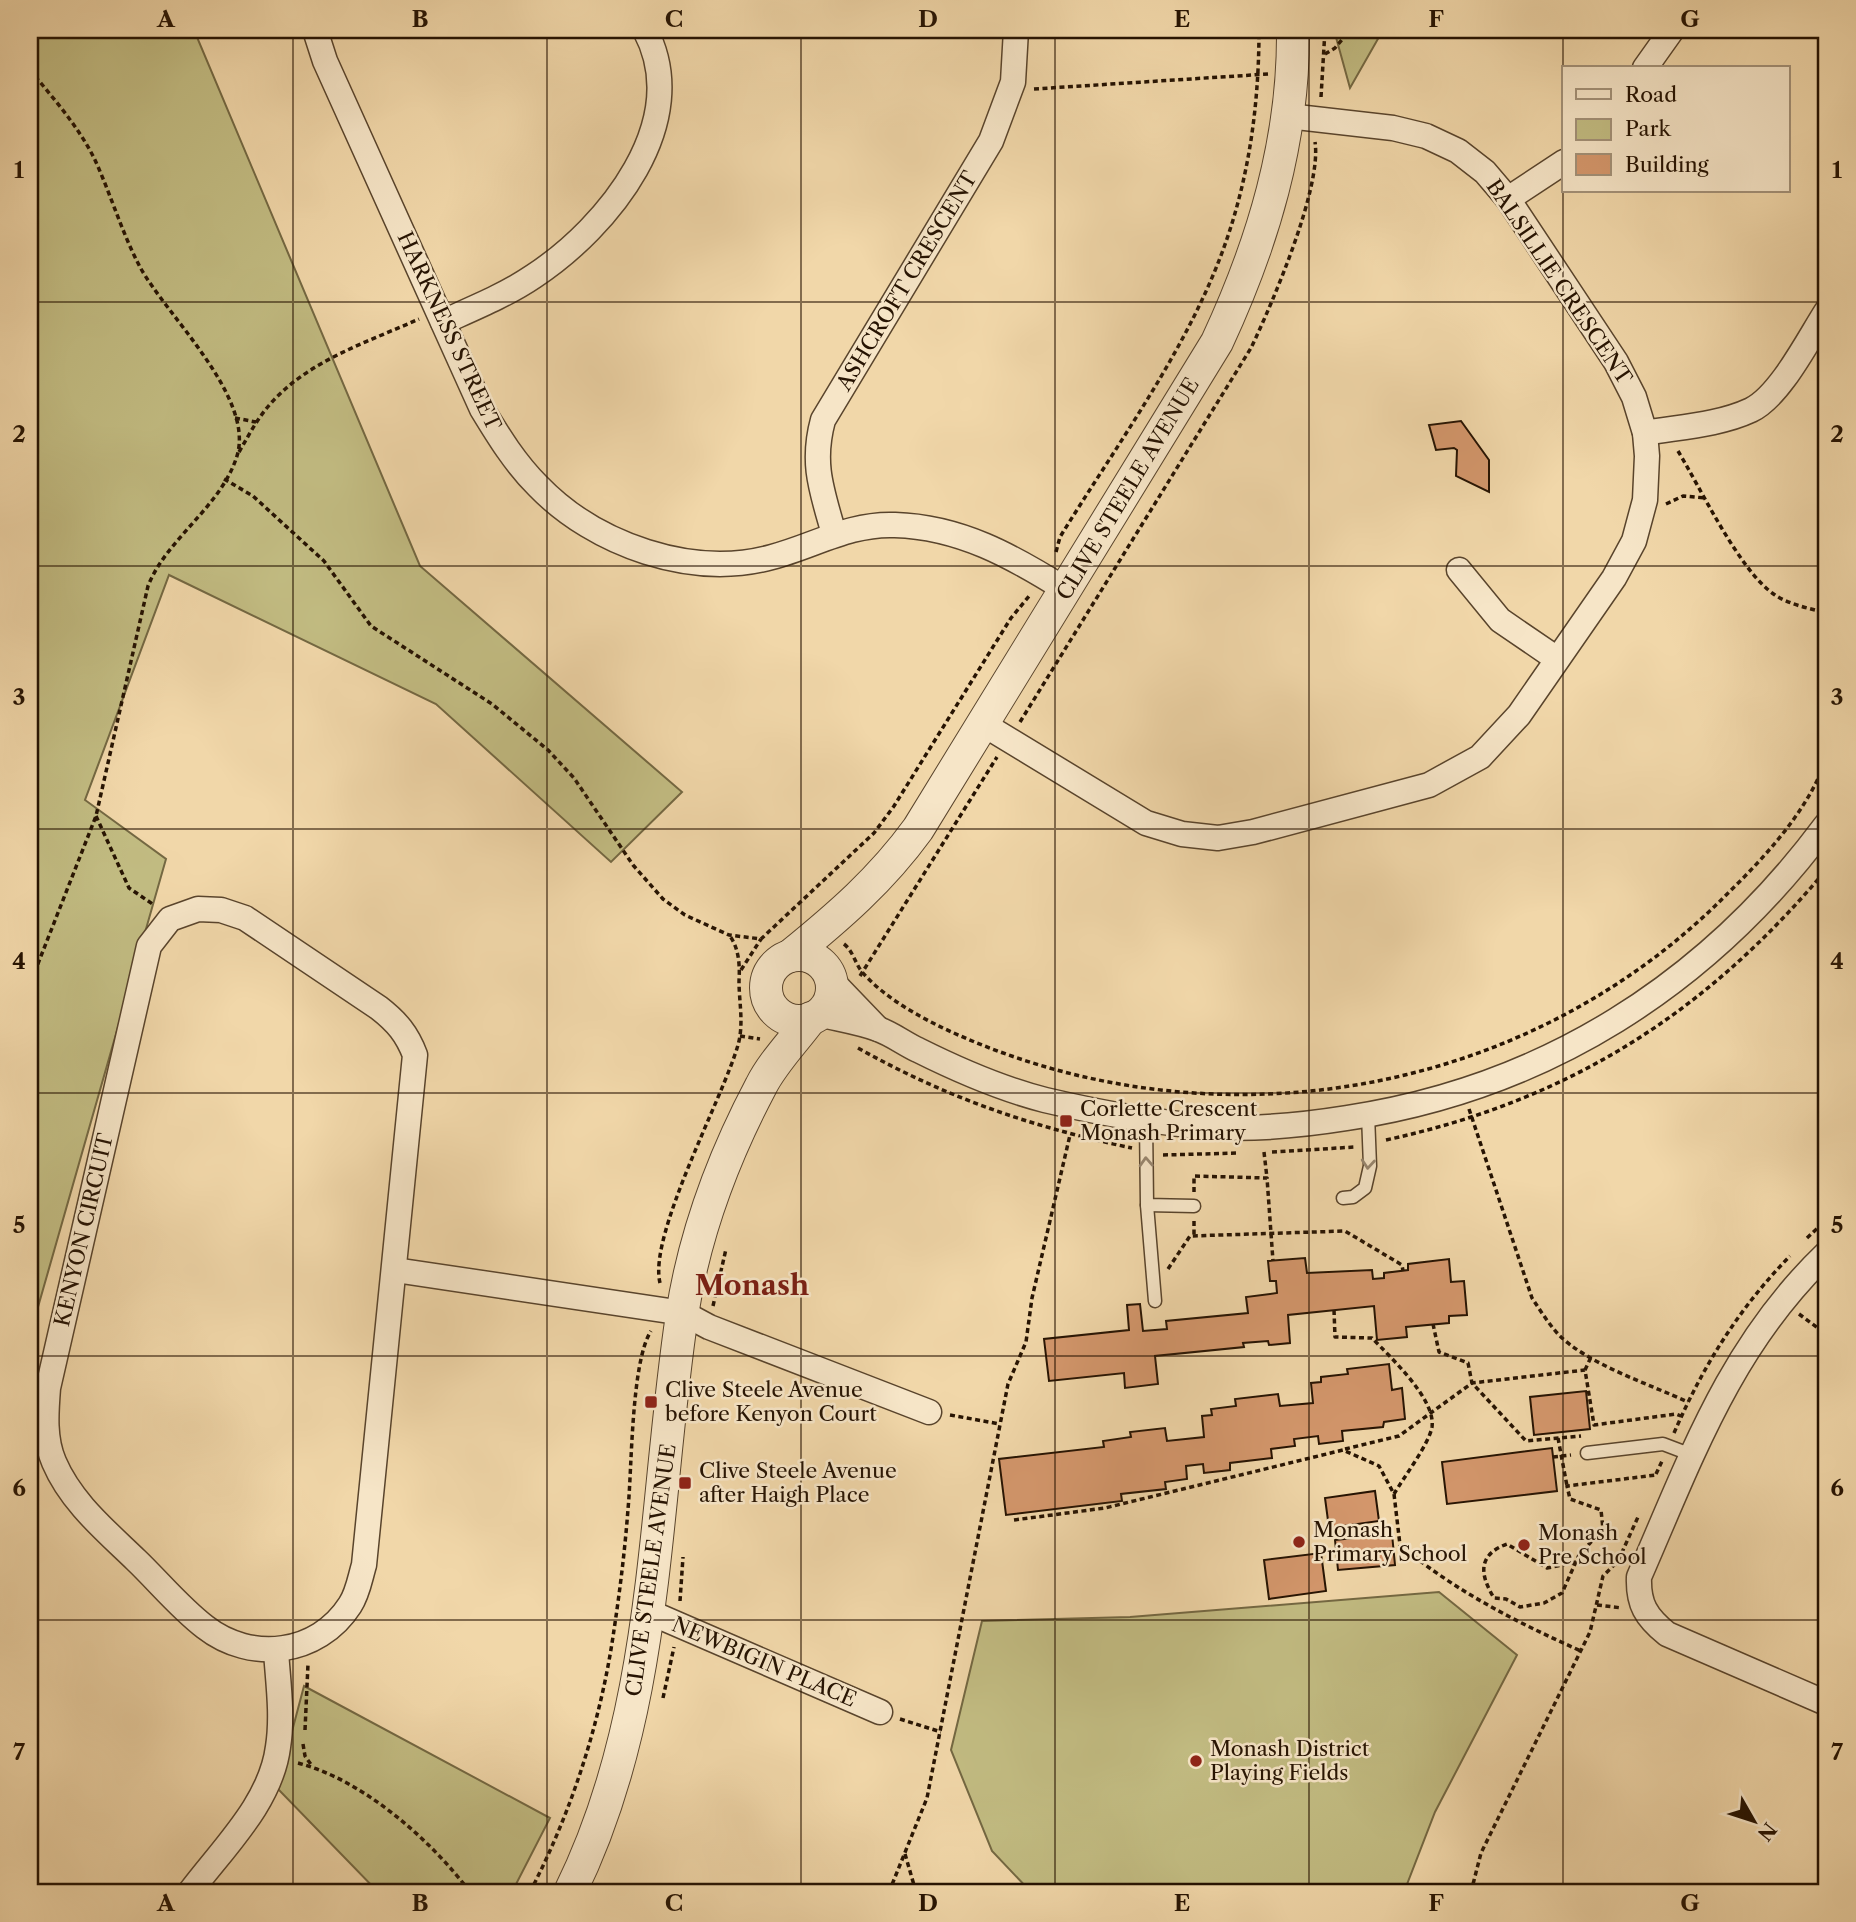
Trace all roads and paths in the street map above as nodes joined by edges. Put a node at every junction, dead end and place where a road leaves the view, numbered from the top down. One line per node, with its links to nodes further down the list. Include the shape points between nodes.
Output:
1 (315, 30): 19 (street, HARKNESS STREET)
2 (645, 30): 19 (street, via 652,42 660,93 655,125 624,185 575,244 534,276)
3 (1016, 30): 13 (street, ASHCROFT CRESCENT)
4 (1259, 30): 12 (path)
5 (1293, 30): 15 (street, CLIVE STEELE AVENUE)
6 (1325, 30): 9 (path)
7 (1350, 30): 9 (path)
8 (1672, 30): 10 (street)
9 (1325, 54): 14 (path)
10 (1645, 66)
11 (30, 70): 20 (path, via 94,159 141,269 214,373)
12 (1259, 75): 13 (path); 28 (path, via 1244,176 1213,275 1166,366 1060,537)
13 (1011, 90): 27 (street, ASHCROFT CRESCENT, via 991,141 823,420 816,445 816,471)
14 (1318, 104)
15 (1288, 116): 17 (street, BALSILLIE CRESCENT, via 1426,136 1458,150); 30 (street, CLIVE STEELE AVENUE, via 1270,208 1250,271 1222,333)
16 (1562, 163): 17 (street)
17 (1508, 199): 22 (street, BALSILLIE CRESCENT)
18 (1826, 313): 22 (street, via 1769,397 1753,410)
19 (440, 316): 21 (path, via 320,364 286,388); 27 (street, HARKNESS STREET, via 506,450 556,503 597,531 640,550 709,564 774,557)
20 (235, 418): 21 (path); 23 (path)
21 (256, 422): 23 (path)
22 (1656, 431): 25 (path); 32 (street, BALSILLIE CRESCENT, via 1634,541)
23 (237, 454): 24 (path)
24 (224, 479): 36 (path, via 148,586); 41 (path, via 253,496 324,561 371,626 492,704 548,750 663,899 685,915)
25 (1707, 499): 26 (path, via 1683,496); 31 (path, via 1767,589)
26 (1662, 506)
27 (834, 534): 30 (street, HARKNESS STREET, via 892,524 934,528 975,539 1015,558)
28 (1056, 559)
29 (1459, 570): 32 (street, via 1500,620)
30 (1052, 591): 33 (street, CLIVE STEELE AVENUE); 42 (path, via 1022,600 884,821)
31 (1826, 613)
32 (1557, 659): 33 (street, BALSILLIE CRESCENT, via 1495,744 1447,778 1219,838 1182,834 1146,822)
33 (983, 724): 39 (street, CLIVE STEELE AVENUE, via 918,830)
34 (1000, 753): 46 (path)
35 (1826, 760): 55 (path, via 1807,800 1764,855 1669,947 1555,1020)
36 (96, 816): 40 (path, via 129,888); 48 (path)
37 (1826, 825): 57 (street, via 1746,919 1663,991 1538,1064)
38 (1826, 870): 59 (path, via 1752,952 1643,1037 1532,1096)
39 (856, 902): 44 (street, CLIVE STEELE AVENUE); 47 (street, CLIVE STEELE AVENUE, via 836,939)
40 (163, 910)
41 (729, 935): 42 (path); 45 (path)
42 (761, 939): 45 (path)
43 (847, 946): 46 (path)
44 (790, 956): 47 (street, via 817,960); 49 (street, via 768,976)
45 (740, 971): 52 (path)
46 (862, 972): 55 (path, via 914,1012 986,1047 1054,1070 1142,1089 1280,1095 1356,1086)
47 (830, 978): 50 (street, via 831,996); 51 (street)
48 (30, 984)
49 (771, 1005): 50 (street, via 793,1020); 56 (street, CLIVE STEELE AVENUE)
50 (815, 1016): 51 (street); 56 (street, CLIVE STEELE AVENUE)
51 (879, 1029): 60 (street, via 919,1051 1010,1088)
52 (740, 1036): 53 (path); 76 (path, via 671,1216 659,1264)
53 (758, 1038)
54 (849, 1044): 61 (path, via 962,1101)
55 (1455, 1062): 57 (path)
56 (762, 1084): 79 (street, CLIVE STEELE AVENUE, via 716,1188)
57 (1464, 1092): 58 (street); 59 (path)
58 (1368, 1115): 60 (street, via 1215,1128); 62 (lane)
59 (1472, 1118): 62 (path); 81 (path, via 1532,1298 1558,1334)
60 (1146, 1121): 63 (lane)
61 (1070, 1135): 63 (path); 88 (path, via 1026,1342 1008,1384)
62 (1369, 1144): 64 (path, via 1341,1150); 66 (lane, one-way to 66, via 1365,1188)
63 (1145, 1151): 64 (path, via 1165,1155); 67 (lane, one-way to 63)
64 (1264, 1152): 65 (path)
65 (1267, 1178): 68 (path, via 1194,1176); 69 (path)
66 (1343, 1198)
67 (1147, 1205): 68 (lane); 75 (lane)
68 (1194, 1206)
69 (1271, 1233): 72 (path); 74 (path, via 1345,1231 1402,1265); 75 (path, via 1190,1236 1166,1272)
70 (726, 1248): 79 (path)
71 (1826, 1254): 95 (street, via 1774,1310 1737,1363)
72 (1273, 1261)
73 (394, 1270): 79 (street); 102 (street, KENYON CIRCUIT, via 364,1565 356,1593 331,1628 305,1643); 102 (street, KENYON CIRCUIT, via 415,1074 415,1055 408,1037 379,1008 245,918 198,909 170,919 149,946 48,1388 49,1447 65,1486 84,1508 206,1628 240,1646)
74 (1404, 1271)
75 (1152, 1273): 77 (lane)
76 (662, 1289)
77 (1155, 1301)
78 (1334, 1310): 86 (path, via 1335,1337 1372,1338 1402,1369)
79 (683, 1316): 85 (street); 101 (street, CLIVE STEELE AVENUE); 113 (path, via 646,1339 610,1655 582,1768)
80 (1433, 1324): 83 (path, via 1439,1352 1468,1363)
81 (1591, 1357): 82 (path); 84 (path)
82 (1586, 1370): 83 (path); 89 (path)
83 (1472, 1382): 86 (path); 92 (path, via 1526,1441)
84 (1688, 1402)
85 (929, 1412): 88 (path)
86 (1432, 1413): 93 (path, via 1399,1436); 98 (path, via 1432,1429)
87 (1681, 1416): 89 (path)
88 (1000, 1424): 107 (path)
89 (1594, 1425): 90 (path)
90 (1594, 1435)
91 (1582, 1436): 92 (path)
92 (1558, 1438): 97 (path)
93 (1343, 1450): 98 (path, via 1380,1466); 99 (path, via 1104,1508)
94 (1587, 1453): 95 (lane, via 1663,1444)
95 (1692, 1455): 105 (street, via 1639,1577 1638,1598 1648,1619 1667,1634)
96 (1656, 1475): 97 (path)
97 (1567, 1486): 100 (path, via 1570,1499 1601,1510 1603,1529)
98 (1394, 1494): 103 (path, via 1399,1545 1455,1588)
99 (1014, 1520)
100 (1576, 1562): 100 (path, via 1562,1593 1544,1603 1520,1606 1494,1598 1483,1580 1485,1562 1494,1549 1507,1544 1547,1568)
101 (649, 1612): 106 (street, NEWBIGIN PLACE); 114 (street, CLIVE STEELE AVENUE, via 628,1730 606,1806)
102 (276, 1651): 108 (street, via 280,1707)
103 (1580, 1651)
104 (308, 1655): 109 (path, via 303,1745)
105 (1826, 1703)
106 (880, 1712): 107 (path)
107 (941, 1732): 110 (path, via 927,1798)
108 (276, 1757): 109 (path); 111 (street, via 259,1801)
109 (313, 1767): 112 (path, via 358,1790 414,1831)
110 (905, 1854): 115 (path); 116 (path)
111 (190, 1892)
112 (470, 1892)
113 (530, 1892)
114 (570, 1892)
115 (889, 1892)
116 (916, 1892)

